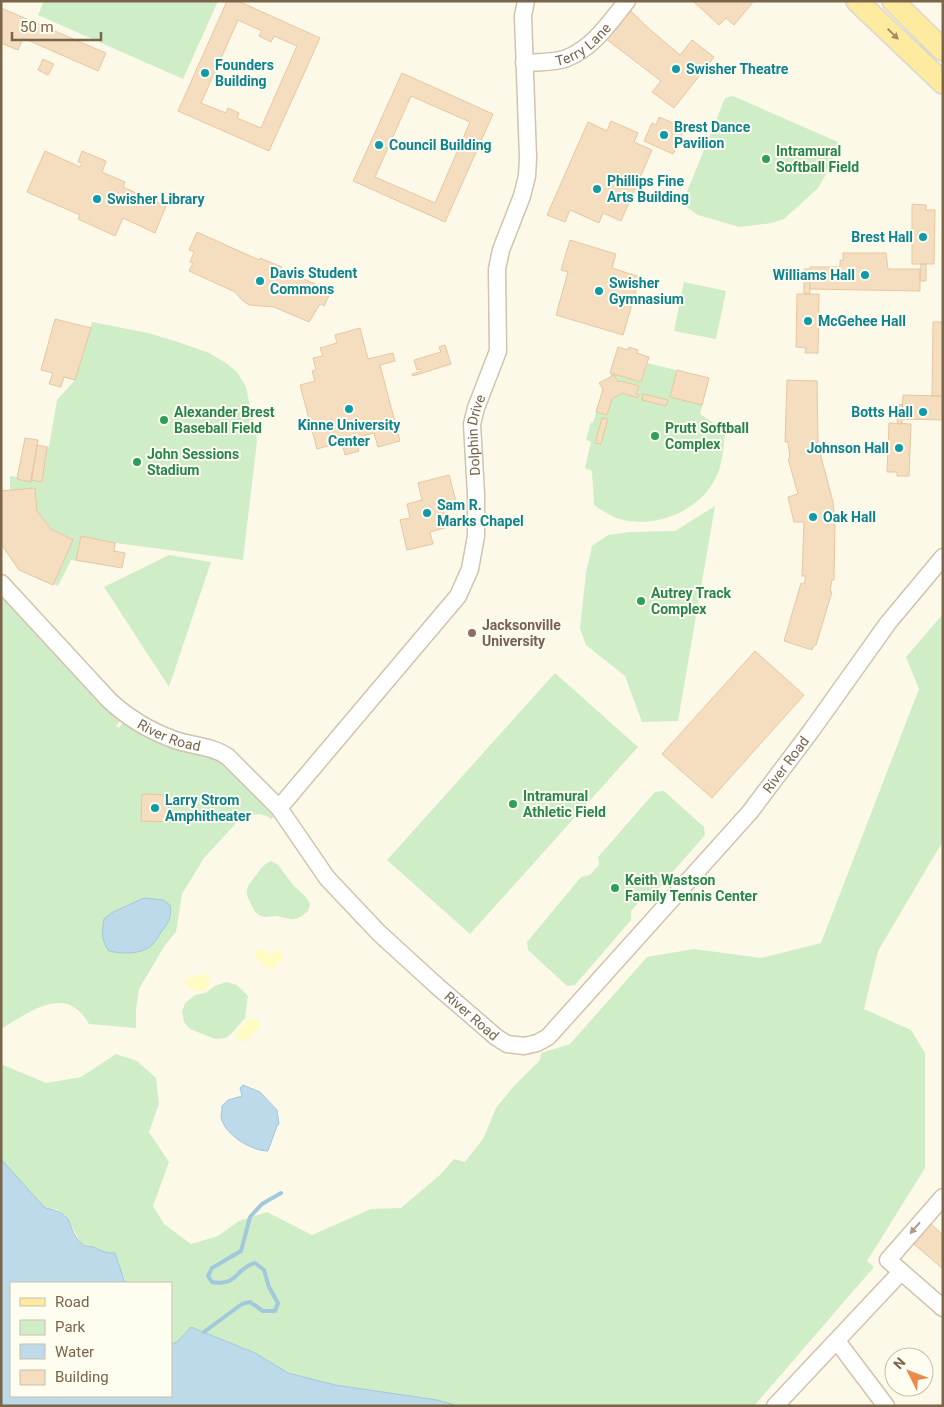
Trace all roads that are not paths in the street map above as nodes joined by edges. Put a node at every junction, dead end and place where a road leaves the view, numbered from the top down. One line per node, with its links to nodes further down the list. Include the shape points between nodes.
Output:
1 (526, 1): 6 (street, Dolphin Drive, via 523,16)
2 (627, 1): 6 (street, Terry Lane, via 598,36 581,50 566,58)
3 (857, 1): 7 (main road, one-way to 7)
4 (900, 4): 5 (main road)
5 (943, 50)
6 (524, 63): 10 (street, Dolphin Drive, via 528,158 522,196 497,269 498,351 472,424 476,536 470,569 458,596)
7 (943, 83)
8 (943, 557): 10 (street, River Road, via 880,632 750,812 548,1037 537,1043 507,1044 437,986 327,878)
9 (1, 583): 10 (street, River Road, via 126,716 176,740 221,752)
10 (279, 808)
11 (943, 1196): 12 (street, one-way to 12, via 888,1260)
12 (901, 1272): 13 (street); 14 (street)
13 (943, 1308)
14 (837, 1341): 15 (street); 16 (street)
15 (775, 1406)
16 (886, 1406)

